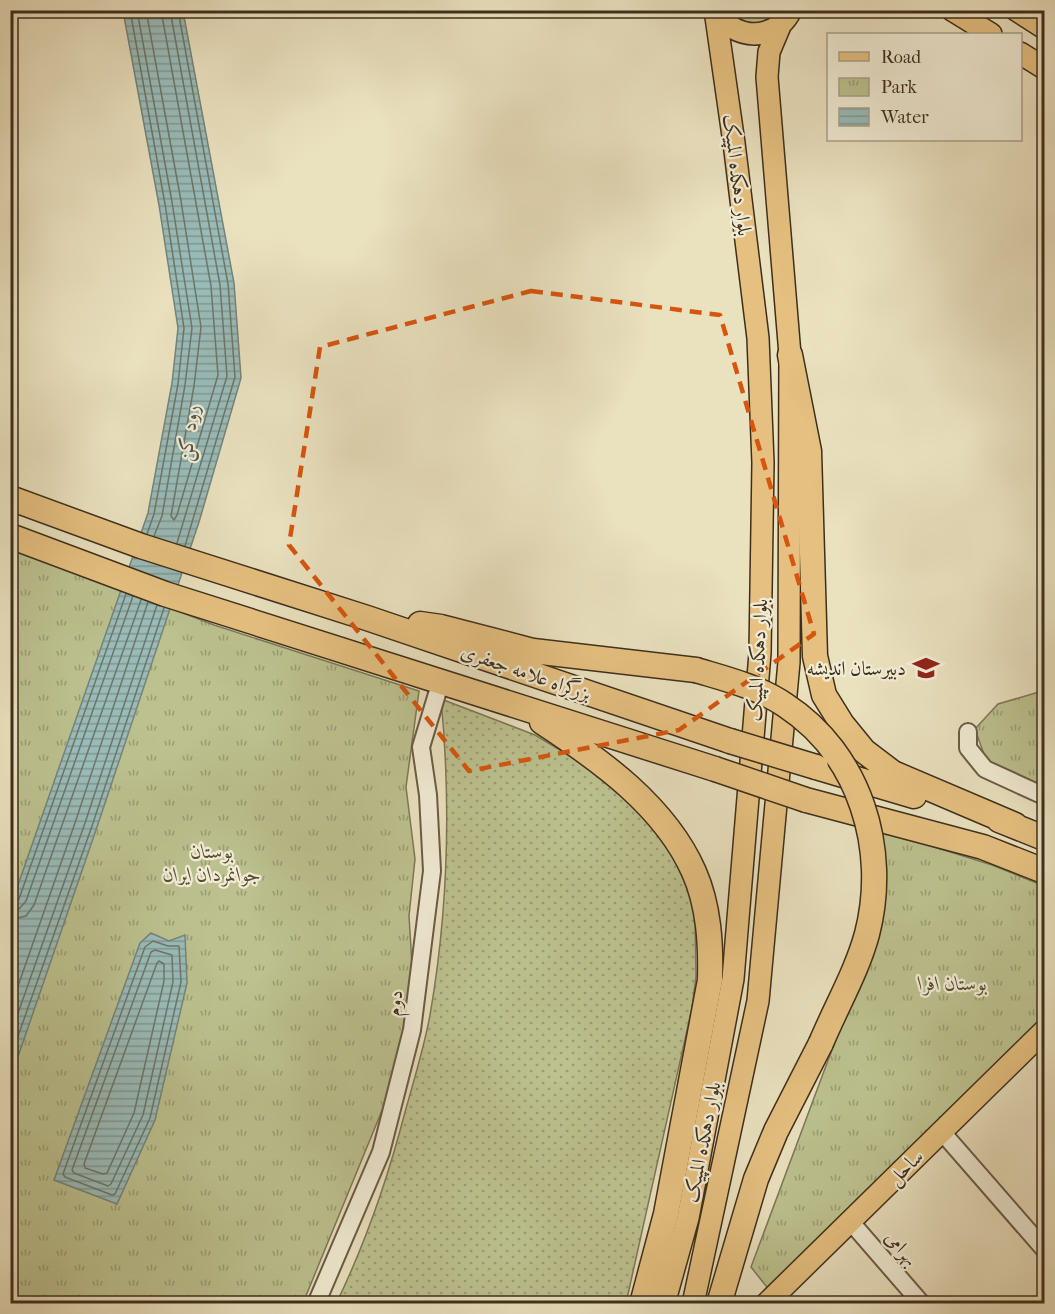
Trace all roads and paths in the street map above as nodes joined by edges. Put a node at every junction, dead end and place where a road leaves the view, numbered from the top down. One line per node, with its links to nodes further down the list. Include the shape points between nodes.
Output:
1 (716, 10): 4 (main road, via 733,28 757,34 767,33); 26 (main road, بلوار دهکده المپیک, via 758,338 763,463 760,653 733,979 688,1218)
2 (952, 10): 6 (main road)
3 (1016, 10): 5 (main road)
4 (788, 16): 9 (main road, بلوار دهکده المپیک, via 770,52 767,77)
5 (1044, 28)
6 (989, 33)
7 (1022, 54): 8 (main road)
8 (1044, 68)
9 (790, 355): 17 (highway, via 809,451 815,656 824,695 864,751 894,773); 27 (main road, بلوار دهکده المپیک, via 789,662 758,1001)
10 (10, 498): 12 (highway, بزرگراه علامه جعفری, via 141,546)
11 (10, 536): 14 (highway, بزرگراه علامه جعفری, via 165,594)
12 (367, 618): 17 (highway, بزرگراه علامه جعفری, bridge, via 730,741); 28 (highway, bridge, via 441,627 533,651 696,670 785,704 814,728 849,774 860,796 875,858 867,934 756,1179)
13 (437, 694): 24 (street, دوم, via 421,747 432,871 412,1030 381,1152)
14 (514, 705): 19 (highway, بزرگراه علامه جعفری, bridge, via 806,800 983,847); 25 (highway, via 581,747 641,798 678,841 695,873 705,909 711,945 710,981 666,1214)
15 (968, 732): 16 (street, via 968,748 985,769)
16 (1044, 796)
17 (1015, 825): 18 (highway, بزرگراه علامه جعفری)
18 (1044, 838)
19 (1044, 871)
20 (1042, 1040): 21 (main road, ساحل)
21 (942, 1132): 22 (main road, ساحل); 23 (street)
22 (850, 1221): 29 (main road, ساحل); 30 (street, بهرامی)
23 (1044, 1249)
24 (316, 1304)
25 (642, 1304)
26 (664, 1304)
27 (693, 1304)
28 (719, 1304)
29 (766, 1304)
30 (922, 1304)

